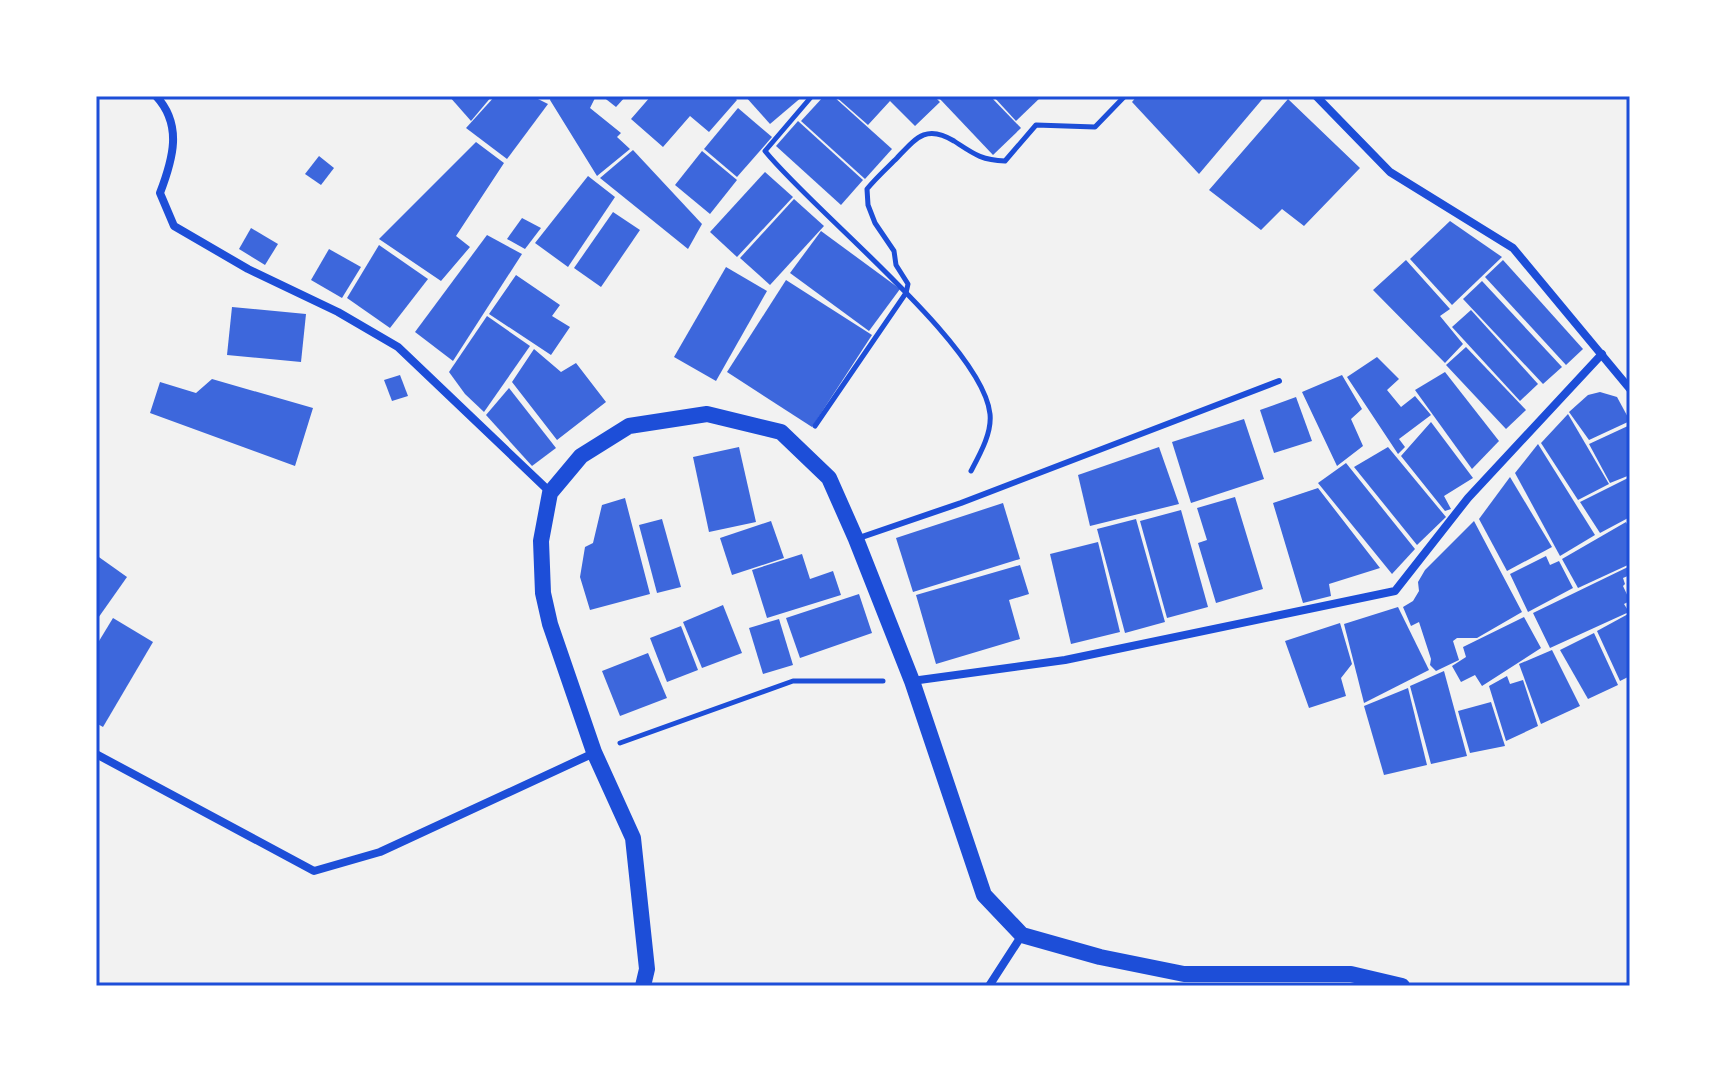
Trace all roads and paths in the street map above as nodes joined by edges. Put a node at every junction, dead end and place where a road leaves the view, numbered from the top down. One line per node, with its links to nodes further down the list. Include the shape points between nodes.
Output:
1 (156, 96): 10 (street, via 174,128 171,163 160,193 174,226 398,347)
2 (812, 96): 5 (path, via 765,151)
3 (1125, 96): 5 (path, via 1095,127 1036,125 1005,161 985,160 943,135 928,133 912,140 867,189 875,223 908,284)
4 (1316, 96): 6 (street, via 1390,172 1513,248)
5 (906, 293): 9 (path); 11 (path, via 960,355 985,395 991,416)
6 (1602, 354): 8 (street); 13 (street, via 1468,498 1395,591 1065,660)
7 (1279, 381): 11 (lane)
8 (1630, 389)
9 (799, 449): 10 (main road, via 781,432 707,414 629,426 581,456); 12 (main road, via 829,478)
10 (550, 493): 14 (main road, via 541,541 543,593)
11 (961, 503): 12 (lane)
12 (856, 539): 13 (main road)
13 (912, 681): 14 (path, via 793,681); 16 (main road, via 984,895)
14 (594, 752): 15 (street, via 380,852 314,871); 17 (main road, via 633,838 647,969)
15 (96, 754)
16 (1022, 935): 18 (street); 19 (main road, via 1184,974 1351,974)
17 (643, 986)
18 (989, 986)
19 (1402, 986)

